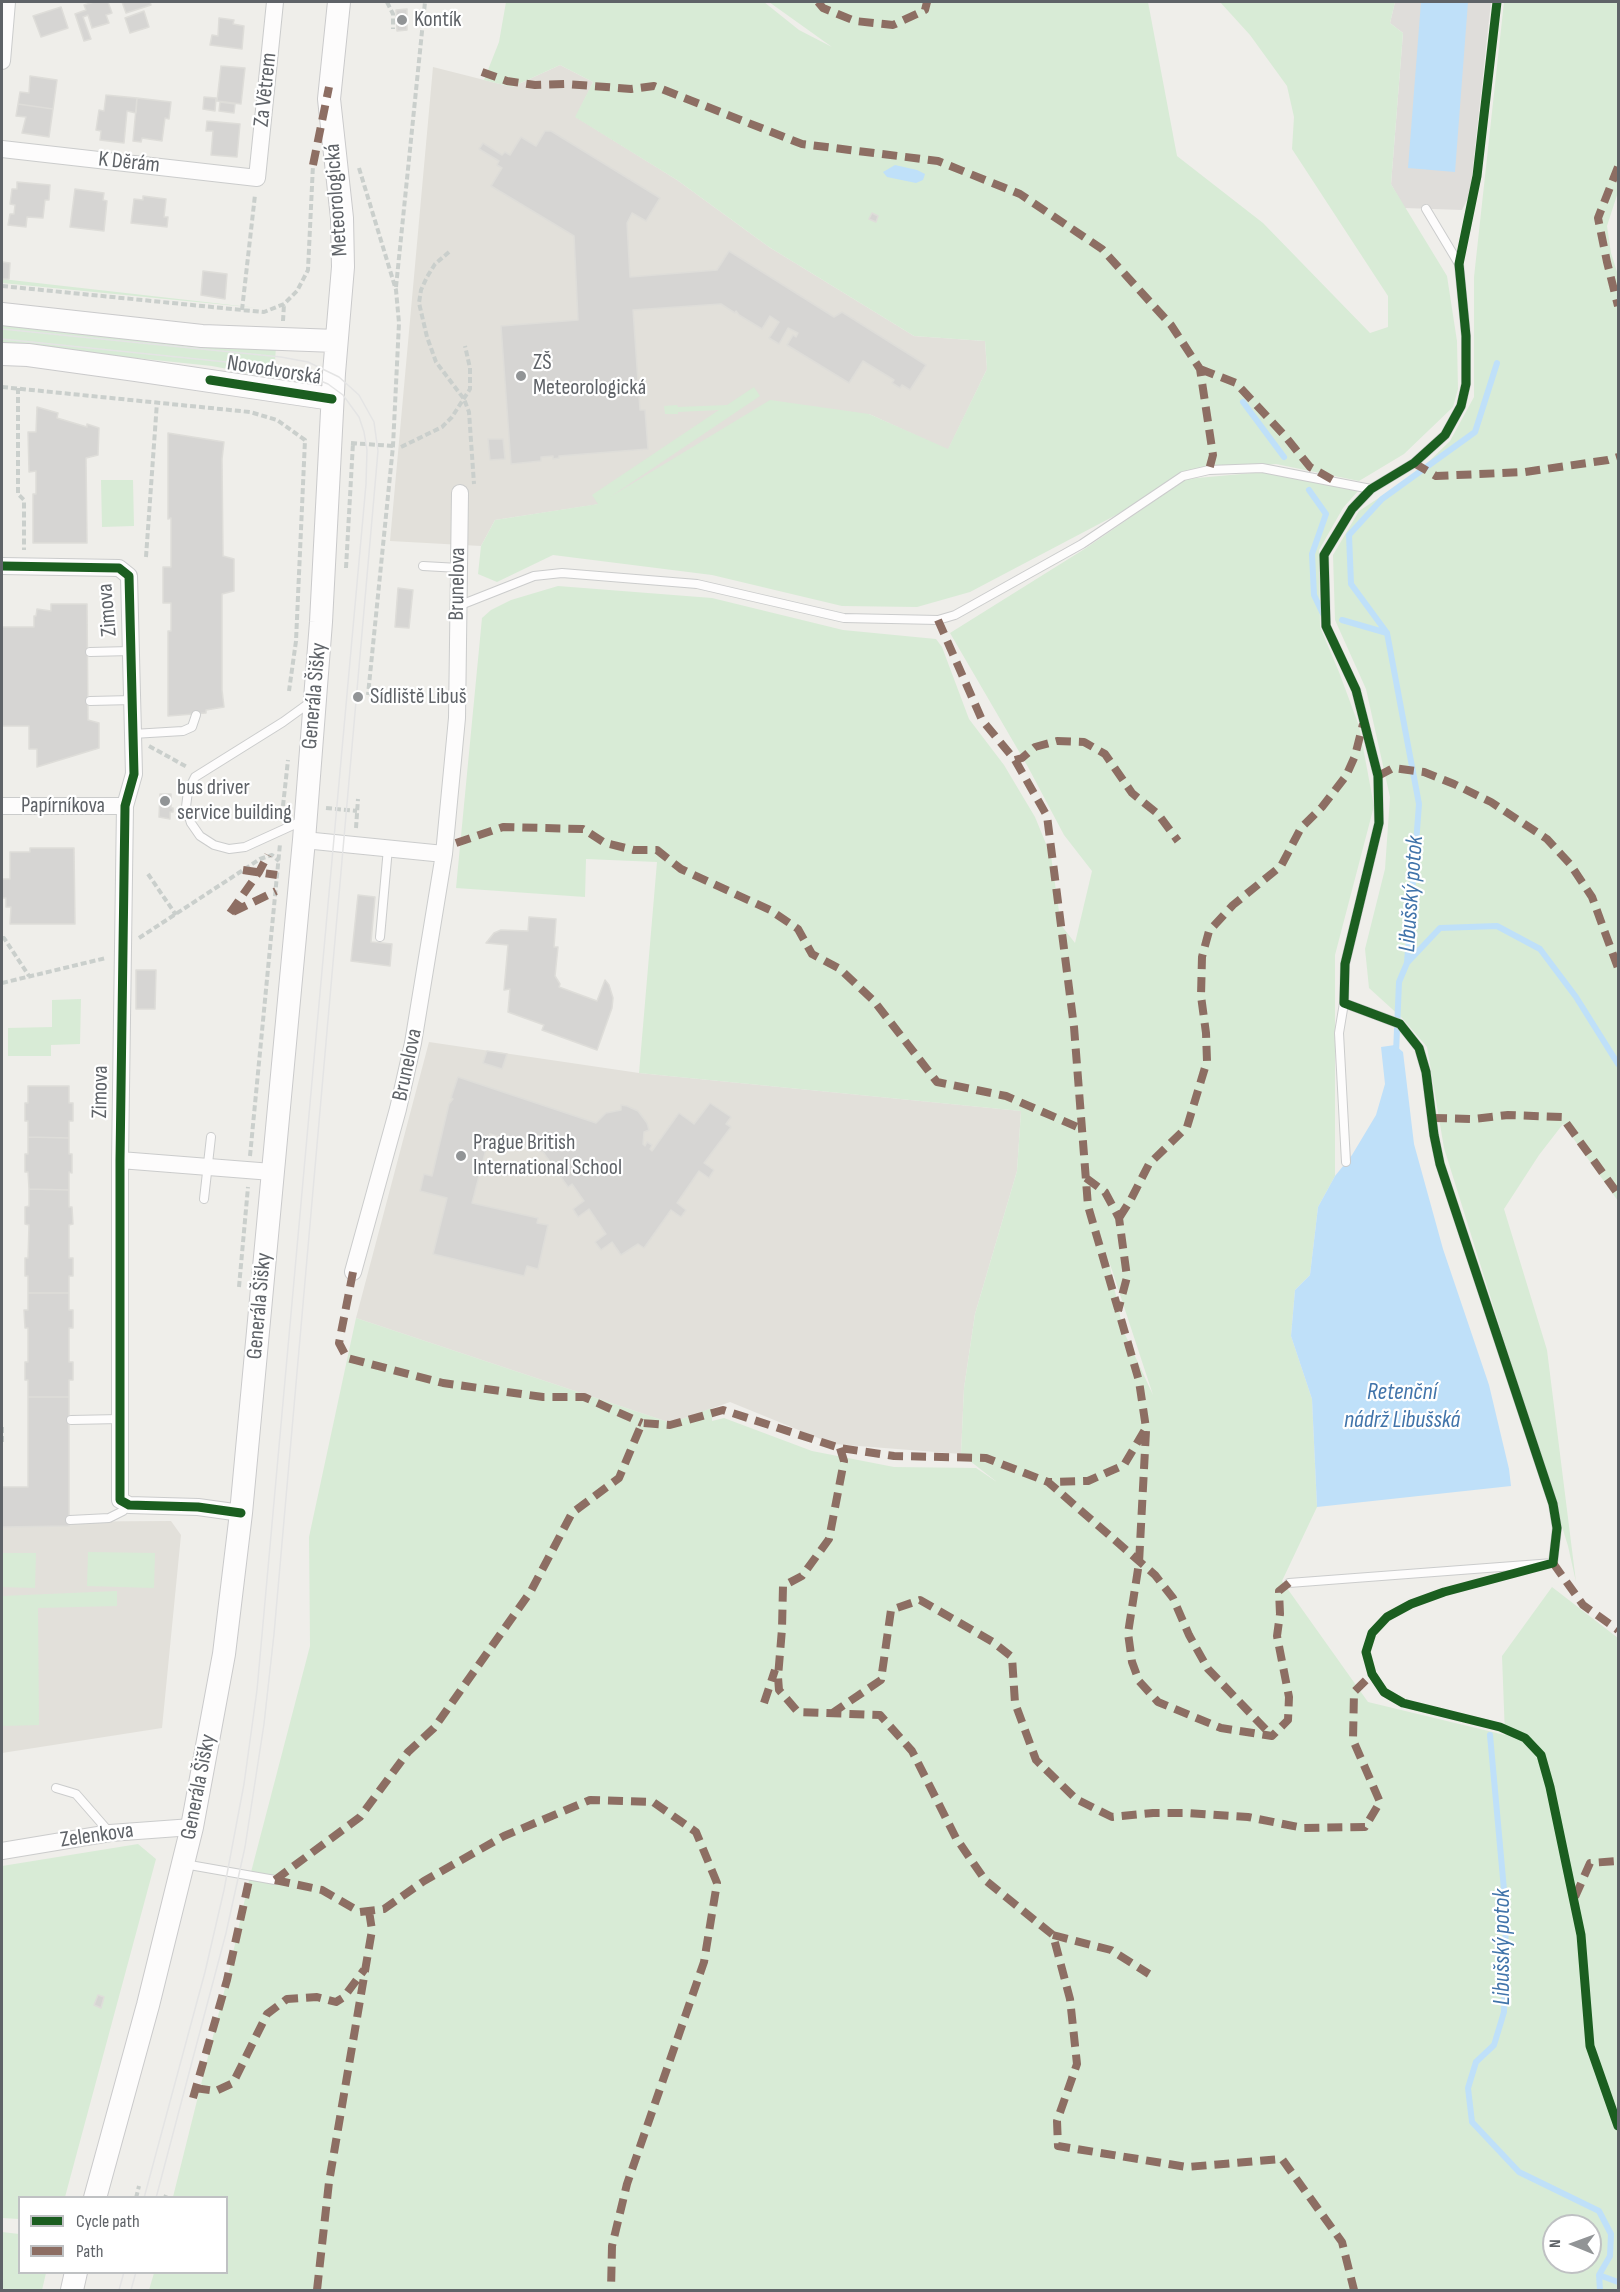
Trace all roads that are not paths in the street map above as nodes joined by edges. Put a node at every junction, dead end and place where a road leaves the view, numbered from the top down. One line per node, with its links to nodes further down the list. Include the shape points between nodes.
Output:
1 (7, 2): 4 (street)
2 (275, 2): 6 (street, Za Větrem)
3 (339, 2): 9 (main road, Meteorologická, via 329,99 343,243)
4 (2, 61)
5 (2, 149): 6 (street, K Děrám)
6 (257, 178)
7 (1426, 209): 12 (lane, via 1459,264 1466,384 1461,406 1445,435 1414,463)
8 (2, 315): 9 (main road, Novodvorská, via 202,336)
9 (336, 341): 11 (main road, Meteorologická)
10 (2, 354): 11 (main road, Novodvorská)
11 (332, 399): 20 (main road, Generála Šišky)
12 (1371, 489): 17 (lane, via 1262,468 1209,470 1184,476 1082,543 956,615 938,620 844,618 697,584 562,573 534,576); 31 (lane, via 1352,509 1324,555 1326,626 1356,690 1378,776 1379,823 1345,964)
13 (467, 494): 16 (street, Brunelova)
14 (2, 566): 18 (street, Zimova, via 119,568 129,576)
15 (423, 566): 16 (lane)
16 (459, 568): 17 (street, Brunelova)
17 (457, 606): 29 (street, Brunelova, via 455,752)
18 (131, 651): 19 (lane); 21 (street, Zimova)
19 (90, 652)
20 (315, 699): 27 (main road, Generála Šišky); 27 (lane, via 195,777 186,807 200,836 229,849 245,847 280,831)
21 (133, 700): 22 (lane); 24 (street, Zimova)
22 (90, 701)
23 (196, 715): 24 (lane, via 192,727 183,731)
24 (133, 734): 26 (street, Zimova, via 134,774)
25 (2, 806): 26 (street, Papírníkova)
26 (125, 806): 33 (street, Zimova)
27 (304, 830): 28 (street, via 354,844); 36 (main road, Generála Šišky)
28 (388, 848): 29 (street); 30 (lane)
29 (444, 854): 38 (street, Brunelova, via 413,1043)
30 (380, 937)
31 (1344, 1003): 34 (lane, via 1339,1033); 44 (lane, via 1400,1024 1424,1058 1440,1164 1553,1504 1557,1528 1553,1563)
32 (211, 1137): 35 (lane)
33 (120, 1160): 35 (street); 39 (street, Zimova)
34 (1346, 1162)
35 (207, 1166): 36 (street); 37 (lane)
36 (272, 1172): 42 (main road, Generála Šišky)
37 (204, 1199)
38 (353, 1272)
39 (120, 1419): 40 (lane); 41 (street, Zimova, via 120,1500)
40 (71, 1420)
41 (129, 1505): 42 (street); 43 (lane, via 109,1518)
42 (241, 1513): 46 (main road, Generála Šišky, via 224,1654)
43 (70, 1520)
44 (1289, 1583)
45 (56, 1788): 47 (lane, via 76,1794)
46 (192, 1827): 47 (street, Zelenkova); 49 (main road, Generála Šišky)
47 (110, 1833): 48 (street, Zelenkova)
48 (2, 1851)
49 (184, 1864): 50 (lane); 51 (main road, Generála Šišky)
50 (274, 1880)
51 (96, 2196)
52 (76, 2274): 53 (main road)
53 (72, 2290)

